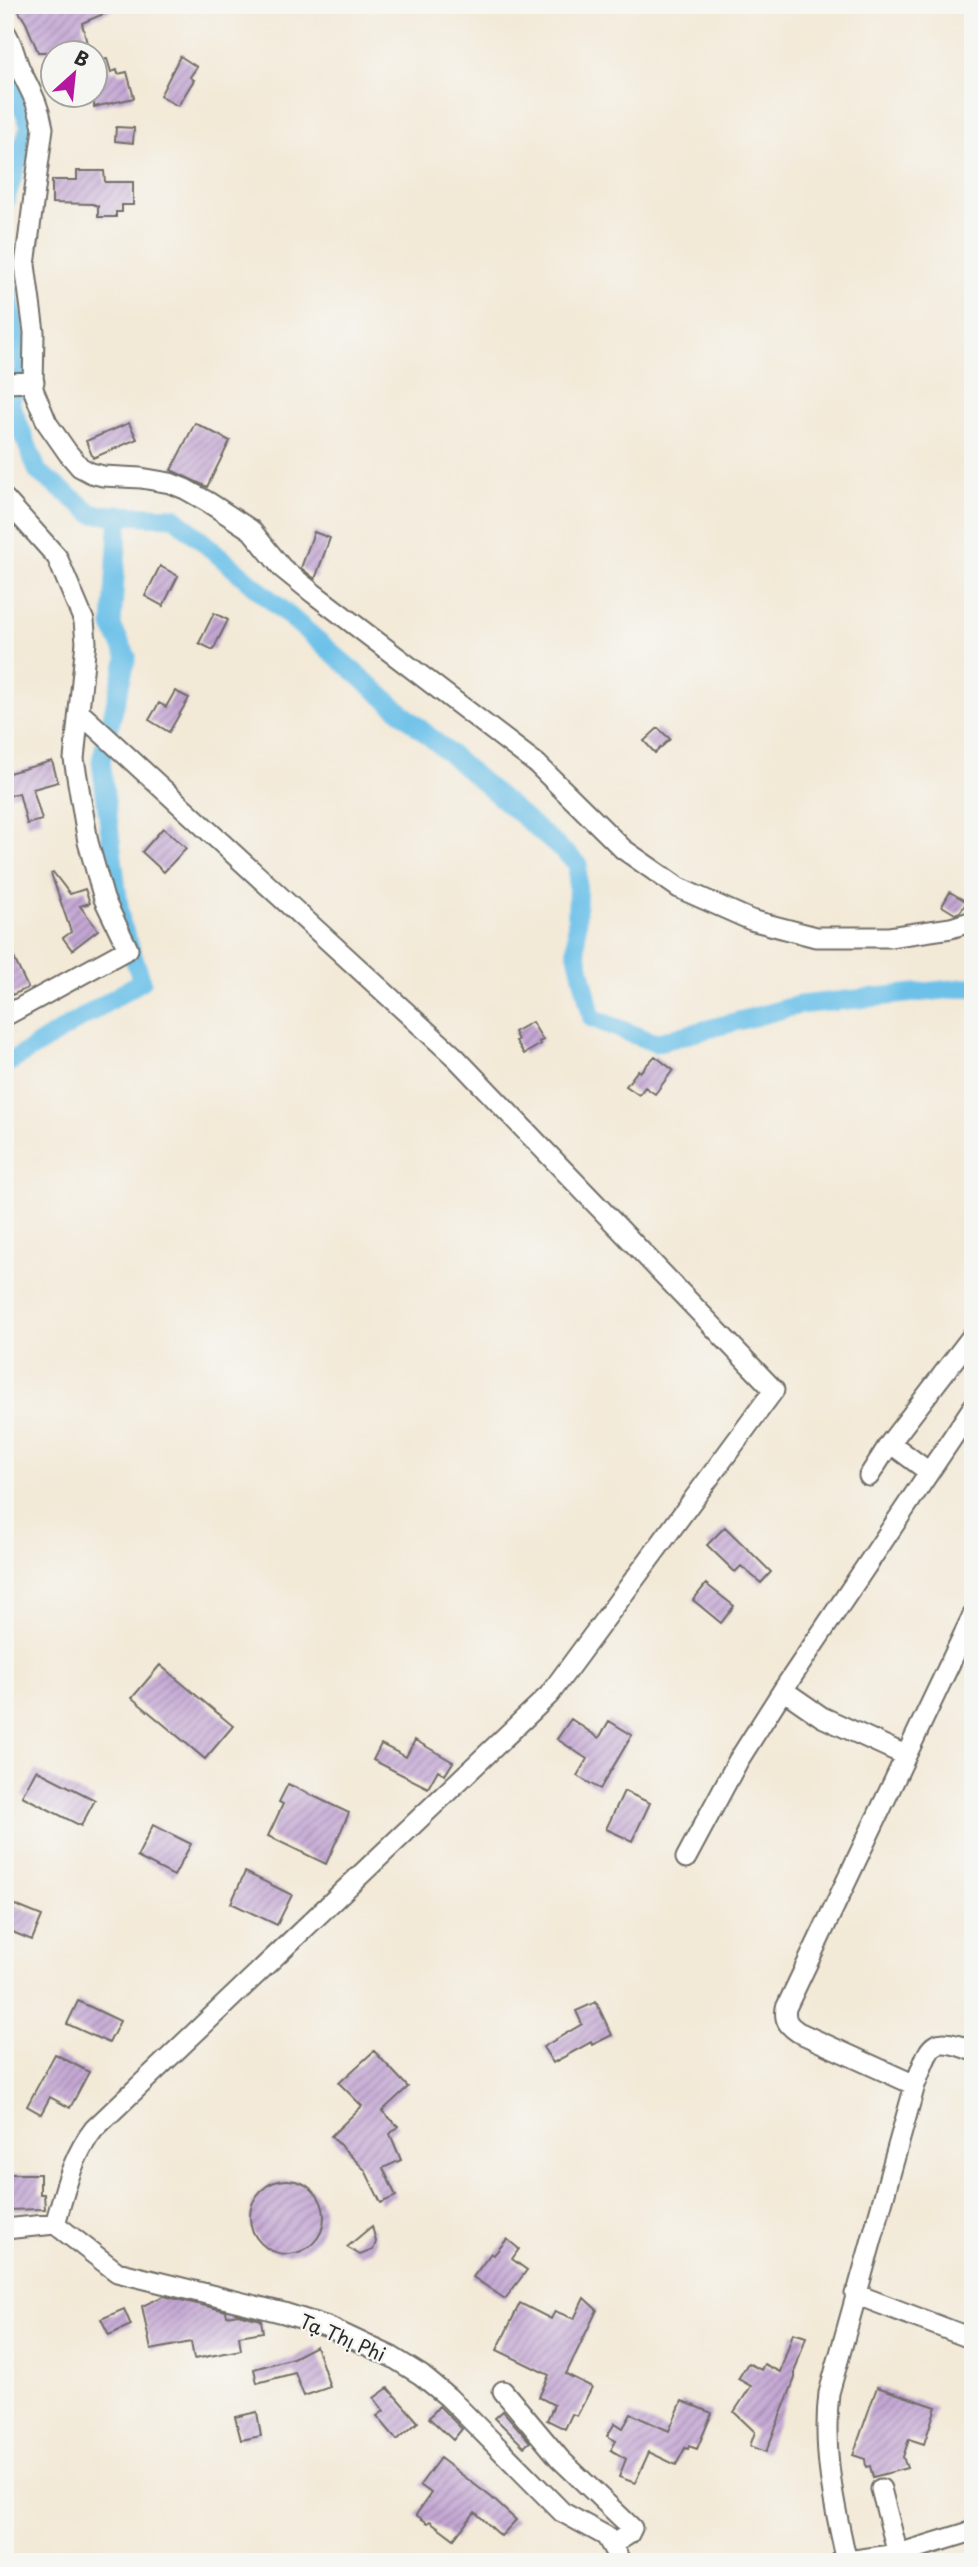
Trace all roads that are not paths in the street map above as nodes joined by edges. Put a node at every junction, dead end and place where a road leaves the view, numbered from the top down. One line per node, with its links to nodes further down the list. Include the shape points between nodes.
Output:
1 (5, 32): 2 (street, via 39,106 43,128 25,265 34,332)
2 (34, 382): 3 (street); 6 (street, via 47,422 80,467 103,476 141,478 185,489 251,530 282,568 537,764 623,849 679,888 751,920 816,937 889,937)
3 (5, 383)
4 (5, 499): 5 (street, via 57,557 84,621)
5 (79, 712): 7 (street, via 74,759 88,842 104,899 128,949); 19 (street, via 457,1058 774,1390 549,1695 94,2129 74,2160)
6 (973, 921)
7 (5, 1017)
8 (973, 1335): 10 (street)
9 (973, 1407): 11 (street)
10 (890, 1444): 11 (street); 12 (street)
11 (929, 1472): 14 (street)
12 (869, 1476)
13 (973, 1615): 15 (street)
14 (783, 1690): 15 (street, via 822,1717); 16 (street, via 738,1761)
15 (905, 1755): 18 (street, via 785,2017 798,2032)
16 (687, 1858)
17 (973, 2051): 18 (street, via 951,2042 933,2045)
18 (915, 2085): 21 (street)
19 (55, 2224): 20 (street); 26 (street, Tạ Thị Phi, via 117,2272 284,2313 328,2327 391,2357 448,2397 562,2512 597,2529)
20 (5, 2229)
21 (855, 2294): 22 (street); 28 (street, via 826,2421 828,2469)
22 (973, 2339)
23 (503, 2391): 26 (street, via 560,2459 632,2528)
24 (881, 2489): 27 (street)
25 (973, 2531): 27 (street)
26 (617, 2553)
27 (899, 2558): 28 (street)
28 (845, 2561)

